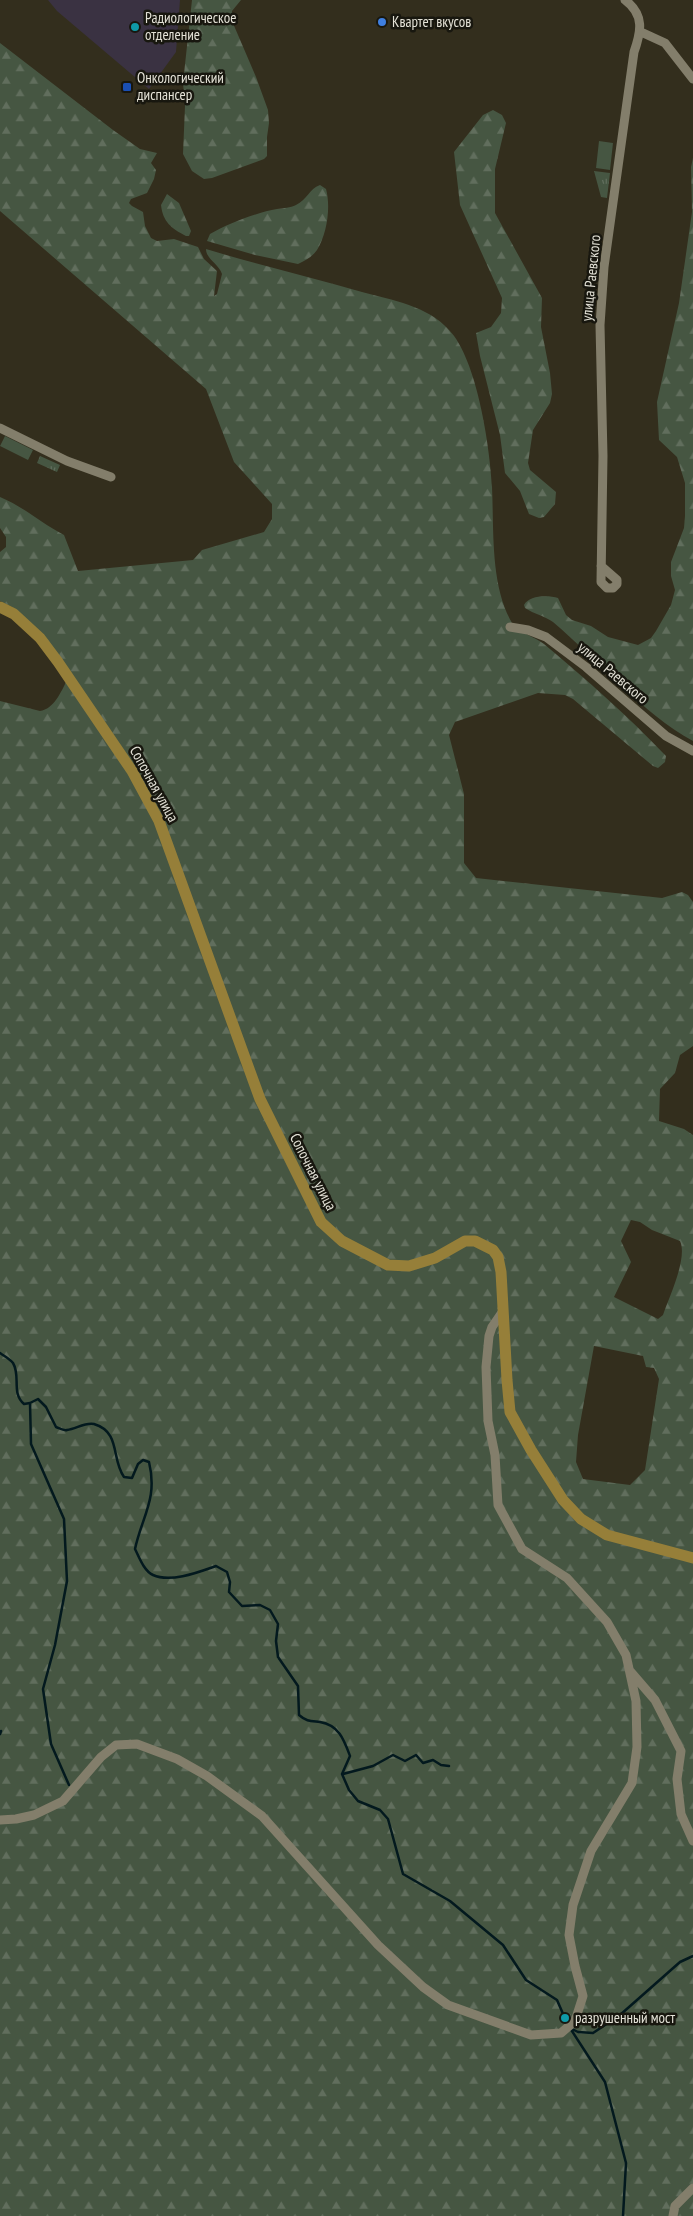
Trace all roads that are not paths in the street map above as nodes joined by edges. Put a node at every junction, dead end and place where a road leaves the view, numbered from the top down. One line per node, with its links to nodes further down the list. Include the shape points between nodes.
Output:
1 (625, 0): 2 (street, via 640,20)
2 (641, 32): 3 (street, via 665,43); 6 (street, улица Раевского, via 634,52 604,267 600,325)
3 (693, 79)
4 (0, 428): 5 (street, via 67,462)
5 (111, 477)
6 (601, 566)
7 (0, 607): 10 (main road, Сопочная улица, via 14,614 40,638 58,662 132,771 159,821 260,1099 321,1222 359,1251 397,1267 435,1258 465,1241 485,1245 498,1257)
8 (510, 627): 9 (street, улица Раевского, via 546,637 666,736)
9 (693, 751)
10 (503, 1311): 11 (main road, Сопочная улица, via 510,1412 562,1500 581,1519 608,1535); 12 (street, via 489,1336 486,1367 488,1420 495,1455 498,1505 522,1548 567,1578 607,1622 626,1655)
11 (693, 1558)
12 (630, 1671): 13 (street, via 636,1701 637,1747 632,1783 591,1852 574,1900 570,1935 574,1966 583,1996 575,2021 561,2033 531,2035 448,2005 423,1988 384,1951 262,1816 207,1776 177,1759 137,1744 116,1745 101,1757 63,1801 34,1815); 14 (street, via 655,1700 681,1751 677,1778 681,1814)
13 (0, 1820)
14 (693, 1841)
15 (693, 2188): 16 (street, via 675,2206)
16 (673, 2216)

